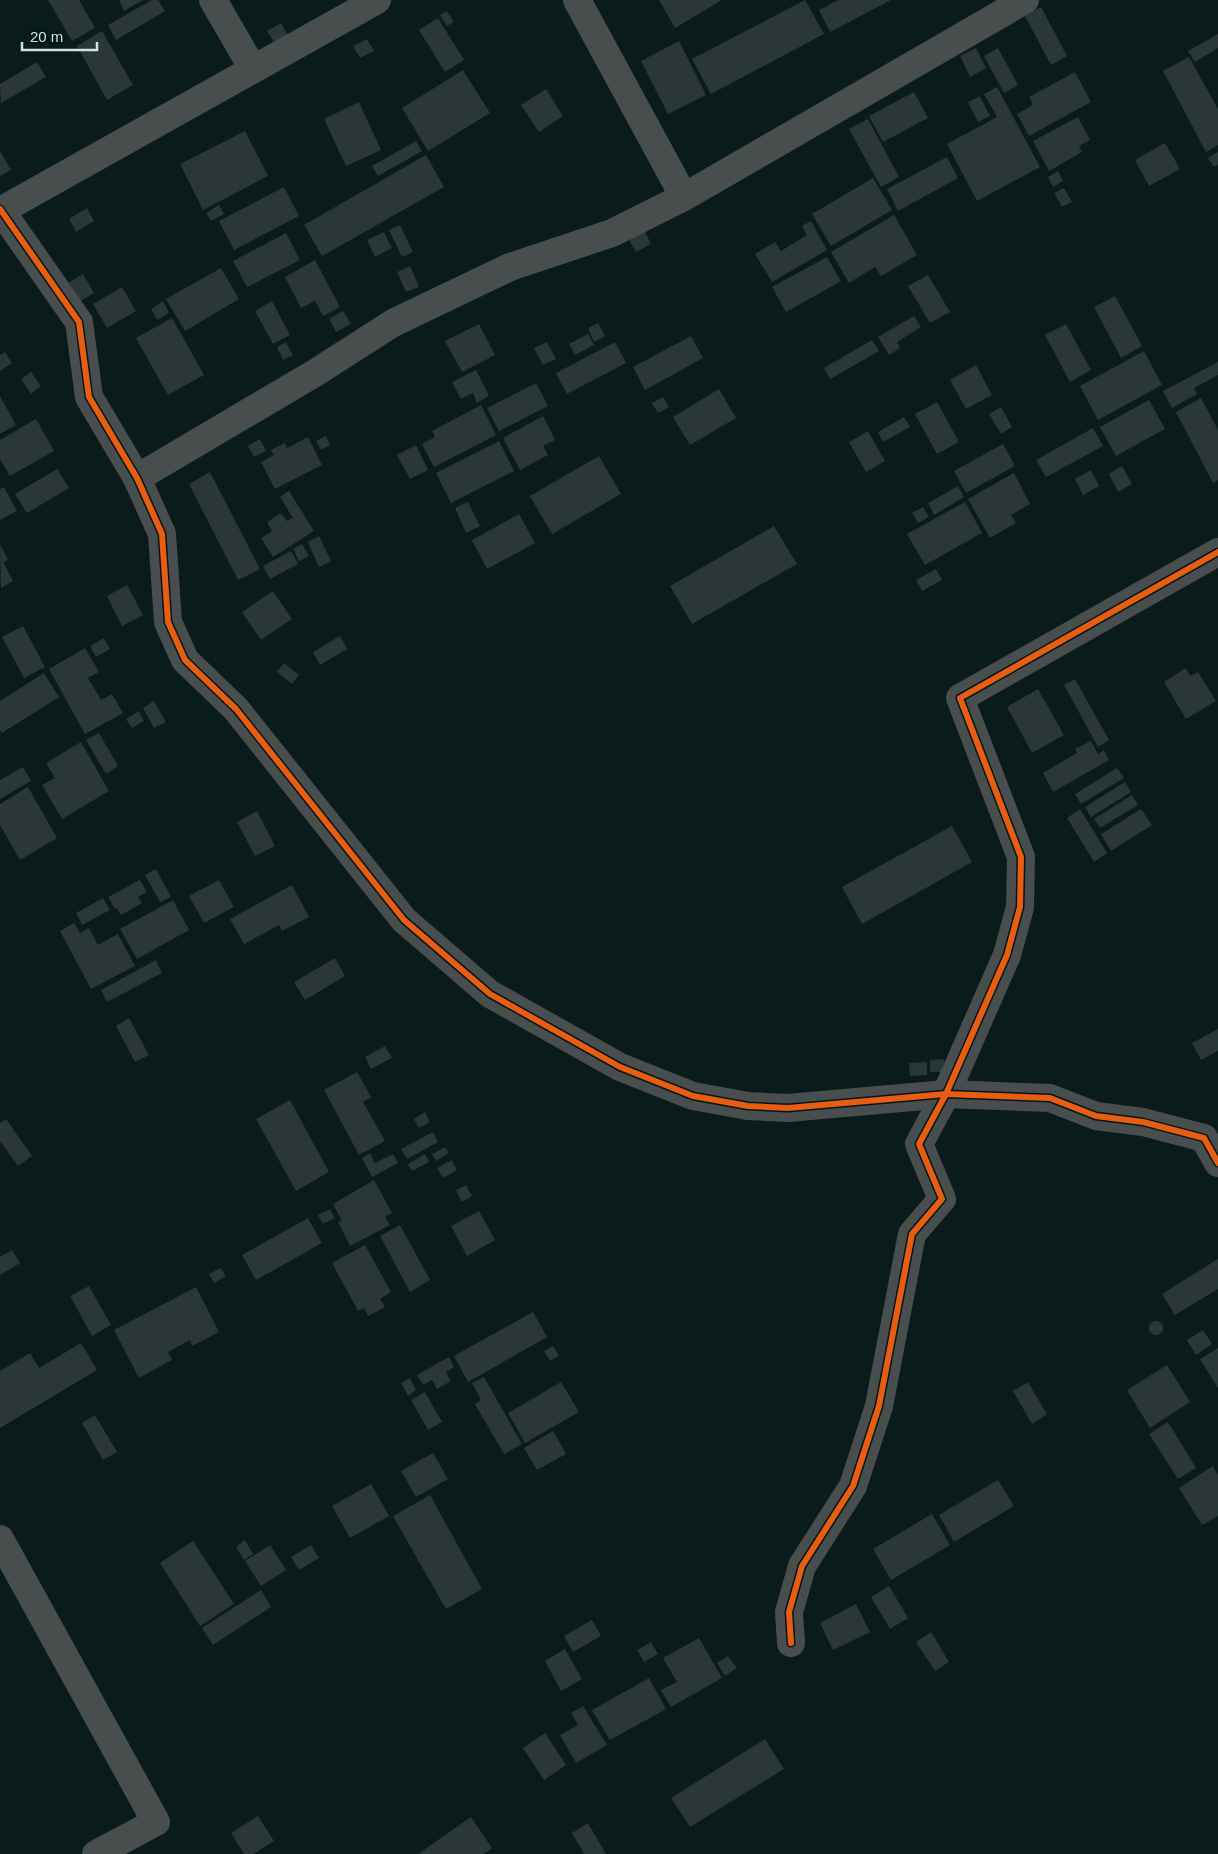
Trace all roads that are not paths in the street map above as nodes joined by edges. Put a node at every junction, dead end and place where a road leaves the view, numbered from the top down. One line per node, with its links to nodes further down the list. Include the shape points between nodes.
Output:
1 (213, 0): 5 (street)
2 (377, 0): 5 (street)
3 (577, 0): 6 (street)
4 (1025, 0): 6 (street)
5 (253, 70): 7 (street)
6 (684, 197): 8 (street, via 612,233 510,267 393,323 315,374)
7 (0, 210): 8 (street, via 79,322 89,397)
8 (137, 478): 10 (street, via 162,534 168,622 185,660 236,709 404,920 490,994 620,1067 693,1096 748,1106 788,1108)
9 (1218, 552): 10 (street, via 960,698 1021,857 1020,907 1007,955)
10 (946, 1094): 11 (street, via 1050,1098 1096,1116 1143,1122 1204,1138); 13 (street, via 919,1144 942,1199 912,1234 879,1406 853,1486 802,1566 789,1612)
11 (1218, 1163)
12 (0, 1539): 14 (street, via 156,1822)
13 (791, 1643)
14 (96, 1854)

